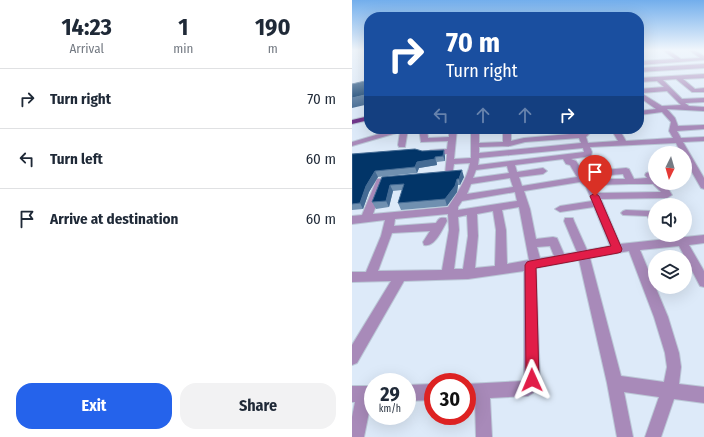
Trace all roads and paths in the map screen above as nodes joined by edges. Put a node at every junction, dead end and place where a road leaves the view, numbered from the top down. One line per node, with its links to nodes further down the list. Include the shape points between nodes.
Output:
1 (674, 70): 3 (street)
2 (704, 76): 3 (street)
3 (680, 78): 4 (street); 7 (street, via 692,90)
4 (659, 79): 5 (street); 6 (street)
5 (644, 80)
6 (668, 89): 8 (street); 12 (street)
7 (704, 90)
8 (644, 91)
9 (644, 98): 15 (street)
10 (663, 100): 15 (street)
11 (670, 100): 12 (street)
12 (679, 100): 13 (street); 16 (street)
13 (704, 100)
14 (644, 102): 15 (street)
15 (648, 102): 17 (street)
16 (687, 108): 17 (street); 18 (street)
17 (661, 109): 19 (street); 25 (street, via 673,120)
18 (704, 109)
19 (644, 112)
20 (364, 115): 21 (main road)
21 (352, 118)
22 (364, 119): 23 (main road)
23 (352, 122)
24 (704, 127): 25 (street)
25 (673, 128): 37 (street)
26 (387, 134): 38 (street)
27 (404, 134): 43 (street)
28 (423, 134): 35 (street, via 424,140)
29 (452, 134): 35 (street)
30 (475, 134): 41 (street)
31 (507, 134): 39 (street)
32 (568, 134): 39 (street)
33 (583, 134): 42 (street)
34 (618, 134): 40 (street)
35 (452, 139): 44 (street)
36 (704, 139): 37 (street)
37 (678, 142): 40 (street); 52 (street)
38 (352, 144)
39 (507, 144): 41 (street)
40 (624, 144): 42 (street)
41 (475, 145): 49 (street)
42 (586, 146): 46 (street, via 588,154); 49 (street)
43 (402, 150)
44 (452, 151): 45 (street); 47 (street)
45 (424, 153)
46 (565, 157): 48 (street); 55 (street, via 573,163)
47 (450, 162): 49 (street); 49 (street)
48 (510, 164): 49 (street); 53 (street)
49 (464, 170): 53 (street); 60 (street)
50 (543, 171): 53 (street)
51 (692, 171): 52 (street)
52 (695, 171): 57 (street)
53 (514, 176): 58 (street)
54 (407, 178): 70 (street, via 380,181)
55 (584, 179): 56 (street); 58 (street); 61 (street)
56 (648, 182)
57 (704, 186)
58 (519, 188): 60 (street); 62 (street)
59 (664, 190): 61 (street, via 667,195)
60 (460, 198): 65 (street)
61 (596, 199): 64 (street); 82 (street)
62 (523, 203): 63 (street); 80 (street)
63 (497, 208): 66 (street); 86 (street, via 501,230)
64 (560, 209)
65 (452, 212): 66 (street); 69 (street); 73 (street); 88 (street, via 454,230)
66 (472, 212): 87 (street, via 473,236)
67 (626, 213): 68 (street)
68 (648, 213)
69 (391, 217): 70 (street); 74 (street)
70 (366, 219): 71 (street)
71 (352, 220)
72 (569, 221): 83 (street)
73 (440, 226): 74 (street); 77 (street)
74 (387, 230): 89 (street)
75 (704, 239): 76 (street)
76 (692, 240)
77 (428, 242)
78 (651, 242): 81 (street)
79 (683, 242): 92 (street)
80 (531, 244): 84 (street, via 553,241); 85 (street)
81 (633, 246): 82 (street); 95 (street, via 672,353 674,367)
82 (618, 249): 83 (street)
83 (584, 256): 84 (street); 94 (street)
84 (561, 260): 85 (street)
85 (532, 265): 86 (street); 96 (street, via 531,385 528,388)
86 (501, 270): 87 (street)
87 (468, 274): 88 (street)
88 (447, 275): 90 (street)
89 (370, 276): 90 (street); 91 (street)
90 (400, 276): 93 (street)
91 (352, 277)
92 (704, 282)
93 (352, 358)
94 (615, 382): 95 (street); 102 (street)
95 (670, 390): 98 (street); 103 (street)
96 (476, 392)
97 (364, 394): 100 (street)
98 (704, 395)
99 (476, 397): 101 (street)
100 (356, 437)
101 (484, 437)
102 (625, 437)
103 (653, 437)

